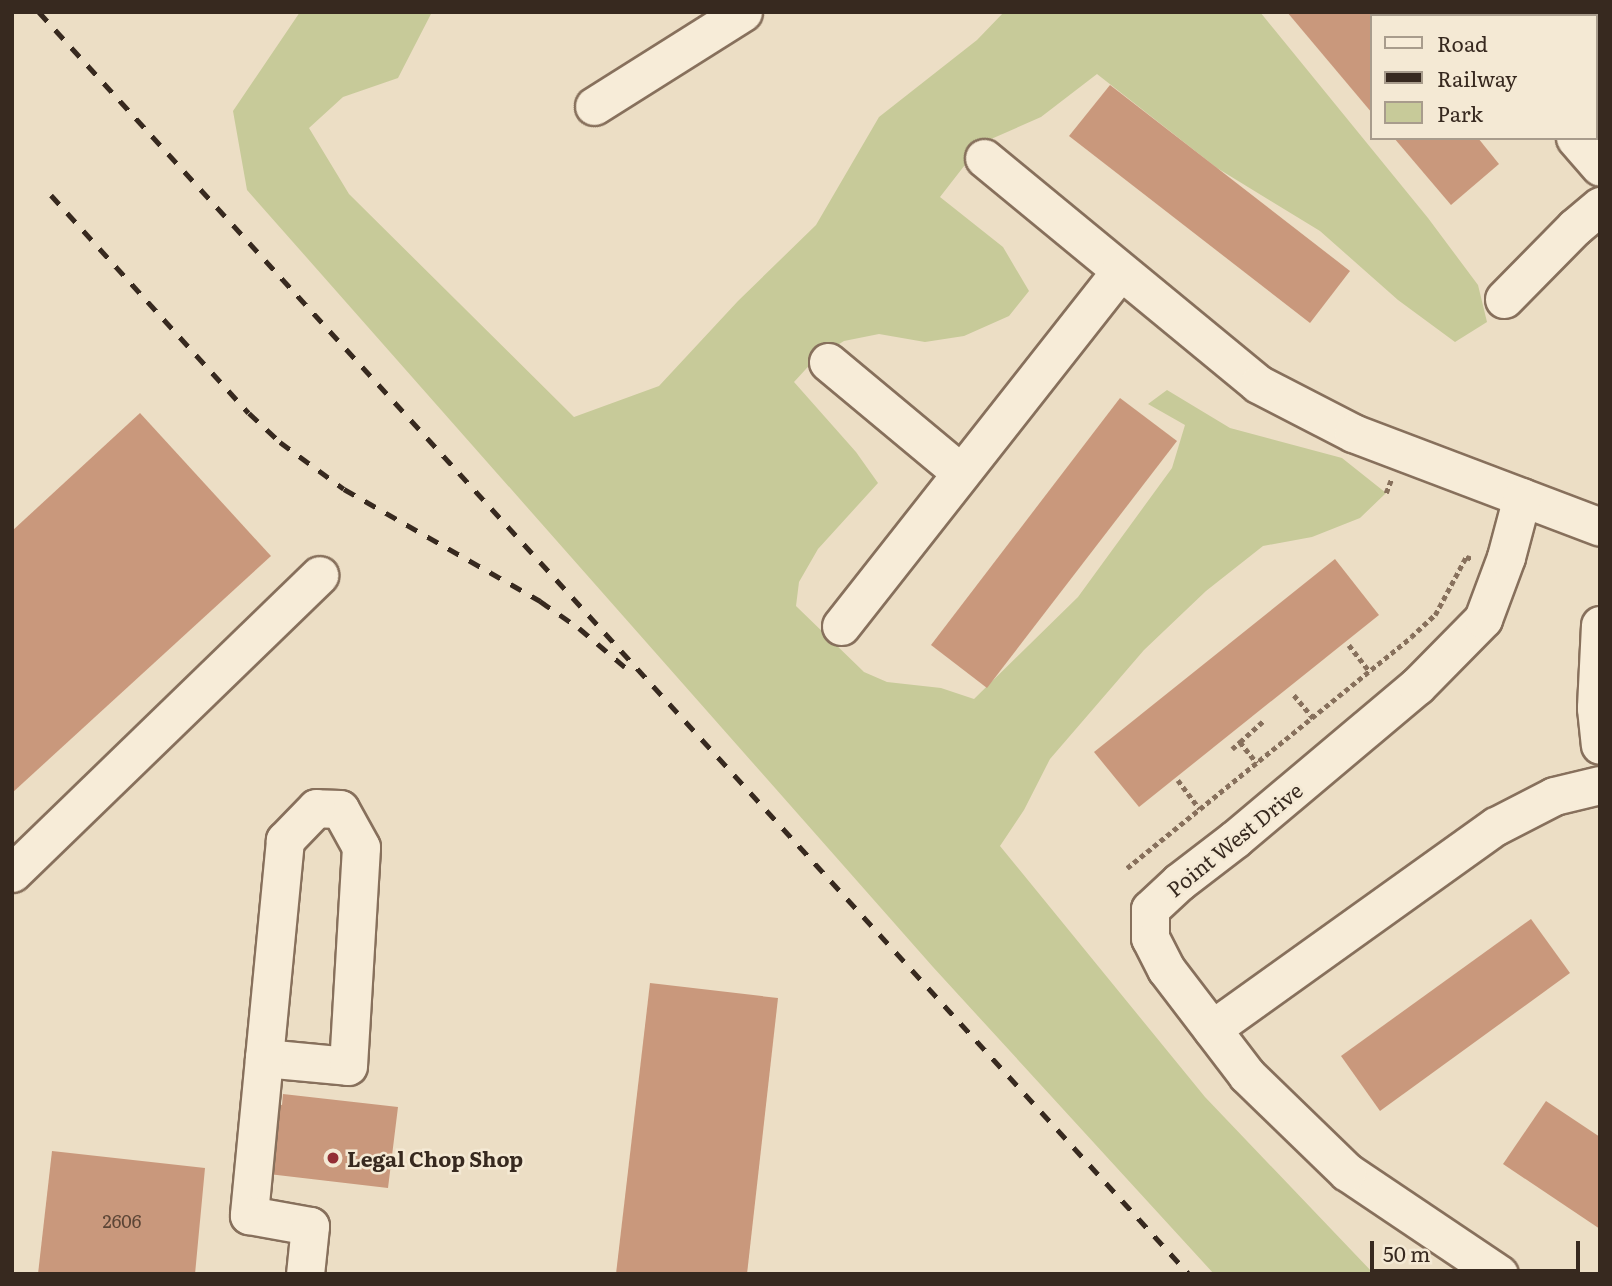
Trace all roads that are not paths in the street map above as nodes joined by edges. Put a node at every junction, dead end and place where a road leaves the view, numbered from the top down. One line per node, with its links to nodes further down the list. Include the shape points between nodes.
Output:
1 (743, 12): 2 (street)
2 (594, 106)
3 (1577, 140): 5 (street)
4 (984, 158): 7 (street)
5 (1600, 167)
6 (1600, 206): 8 (street)
7 (1119, 272): 10 (street); 11 (street, via 1258,384 1353,433)
8 (1504, 299)
9 (828, 362): 10 (street)
10 (961, 473): 14 (street)
11 (1522, 498): 12 (street); 19 (street, Point West Drive, via 1483,619 1418,686 1150,909 1150,938 1166,969)
12 (1600, 527)
13 (319, 575): 18 (street)
14 (841, 625)
15 (1600, 625): 16 (street, via 1596,708)
16 (1600, 745)
17 (1600, 785): 19 (street, via 1554,796 1496,825)
18 (12, 873)
19 (1212, 1029): 22 (street, Point West Drive, via 1247,1075 1348,1172)
20 (264, 1058): 20 (street, via 285,840 316,808 340,809 361,847 348,1066); 21 (street, via 249,1215 310,1226)
21 (305, 1274)
22 (1499, 1274)

